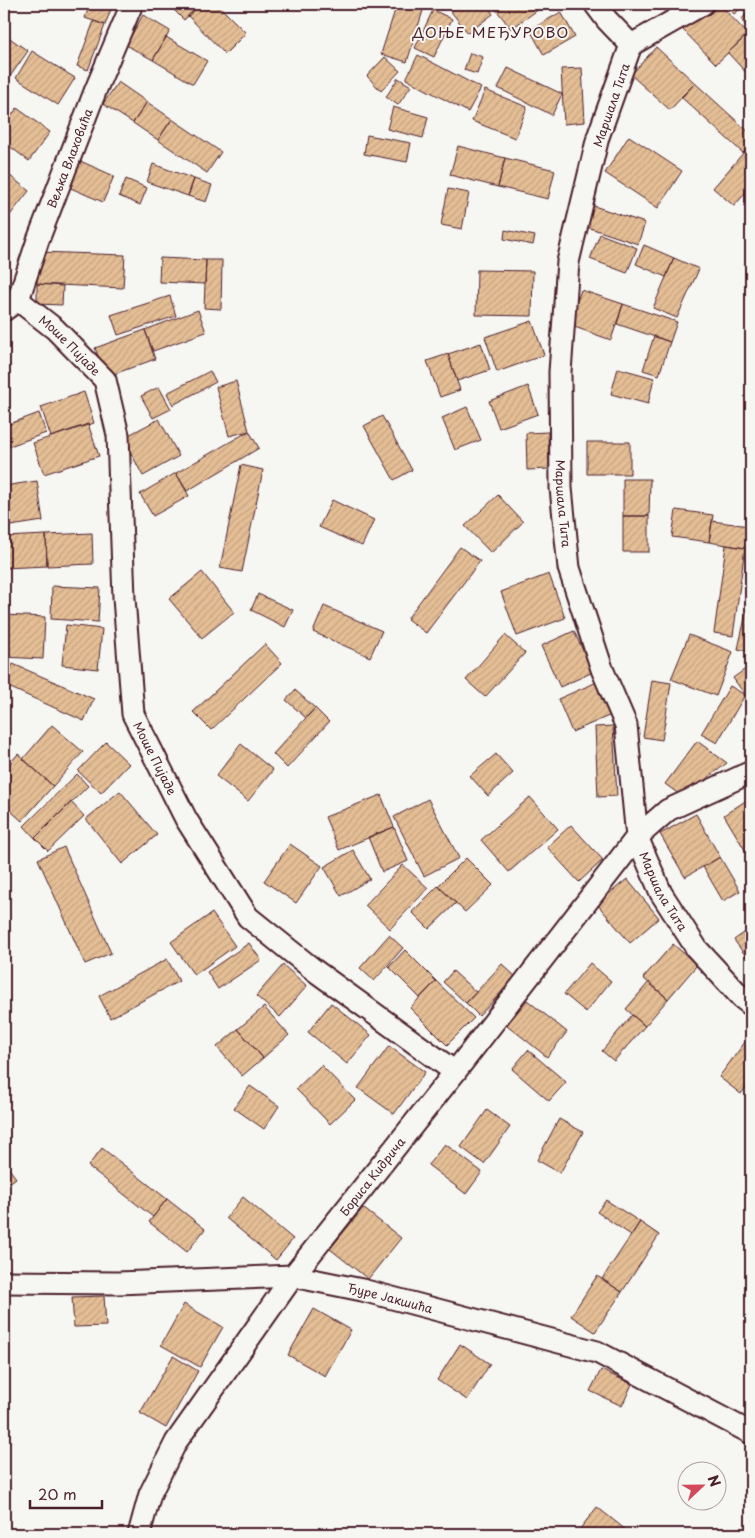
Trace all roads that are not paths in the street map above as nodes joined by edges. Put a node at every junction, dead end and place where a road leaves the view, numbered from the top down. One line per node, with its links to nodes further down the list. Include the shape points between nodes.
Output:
1 (132, 4): 5 (street, Вељка Влаховића)
2 (595, 4): 4 (street)
3 (702, 4): 4 (street, Маршала Тита)
4 (631, 45): 7 (street, Маршала Тита, via 598,137 568,262 560,372 561,478 570,568 602,669 626,725)
5 (11, 305): 9 (street, Моше Пијаде, via 55,329 105,380 118,434 124,598 133,714 186,819 248,917 314,970)
6 (751, 772): 7 (street, Бориса Кидрича, via 668,810)
7 (637, 837): 8 (street, Маршала Тита, via 661,892 696,949); 9 (street, Бориса Кидрича)
8 (751, 1005)
9 (455, 1072): 10 (street, Бориса Кидрича)
10 (293, 1276): 11 (street, Ђуре Јакшића, via 118,1283); 12 (street, Ђуре Јакшића, via 362,1290 597,1352); 13 (street, Бориса Кидрича, via 176,1442 150,1494)
11 (4, 1282)
12 (751, 1432)
13 (139, 1534)

